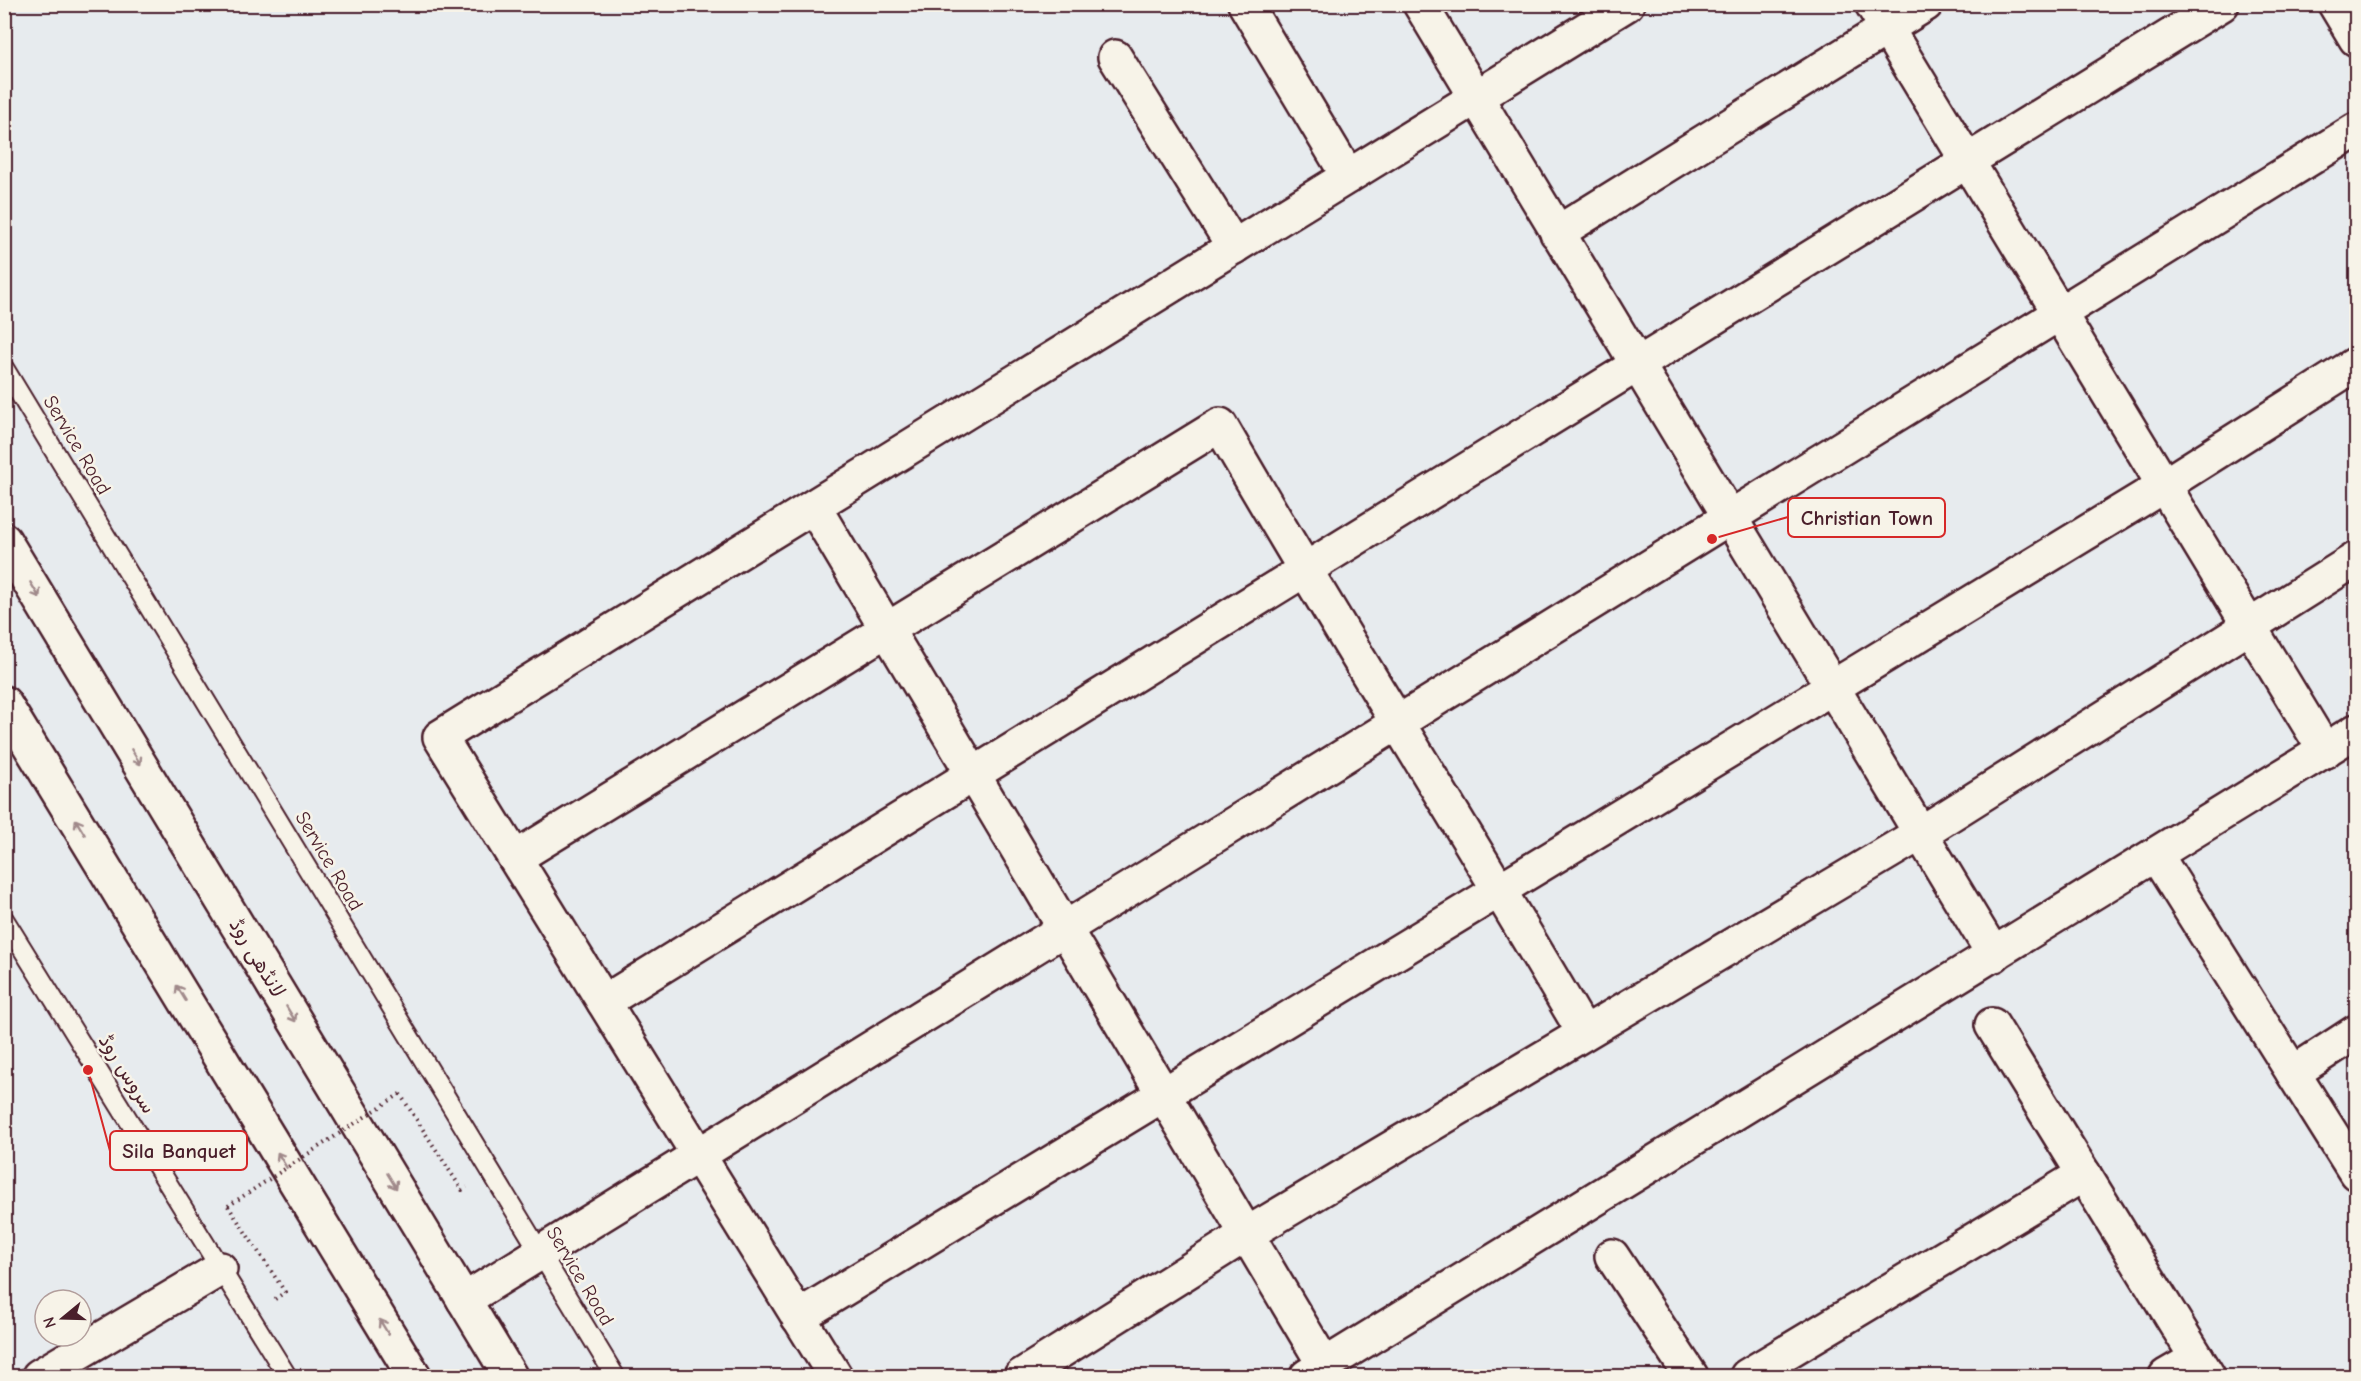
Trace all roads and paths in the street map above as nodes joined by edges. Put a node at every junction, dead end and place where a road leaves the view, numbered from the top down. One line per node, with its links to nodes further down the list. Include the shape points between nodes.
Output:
1 (1245, 4): 13 (street)
2 (1420, 4): 10 (street)
3 (1627, 4): 10 (street)
4 (1926, 4): 7 (street)
5 (2222, 4): 12 (street)
6 (2335, 4): 8 (street)
7 (1880, 17): 12 (street); 14 (street)
8 (2356, 39)
9 (1115, 57): 15 (street)
10 (1475, 98): 13 (street); 14 (street)
11 (2356, 130): 16 (street)
12 (1967, 161): 16 (street); 18 (street)
13 (1348, 176): 15 (street)
14 (1557, 233): 18 (street)
15 (1234, 248): 21 (street)
16 (2060, 314): 20 (street); 22 (street)
17 (2356, 364): 20 (street)
18 (1637, 365): 22 (street); 25 (street)
19 (4, 368): 52 (lane, Service Road)
20 (2163, 486): 26 (street); 28 (street)
21 (814, 507): 27 (street); 36 (street, via 440,737)
22 (1729, 518): 28 (street); 30 (street)
23 (4, 540): 56 (street, لانڈھی روڈ, one-way to 56)
24 (2356, 559): 26 (street)
25 (1304, 570): 27 (street, via 1220,425); 30 (street); 33 (street)
26 (2249, 627): 32 (street); 34 (street)
27 (886, 630): 33 (street); 36 (street)
28 (1832, 688): 34 (street); 37 (street)
29 (4, 703): 62 (street, one-way to 29)
30 (1397, 723): 37 (street); 39 (street)
31 (2356, 731): 32 (street)
32 (2325, 751): 35 (street)
33 (972, 775): 39 (street); 41 (street)
34 (1921, 833): 40 (street); 44 (street)
35 (2156, 855): 40 (street); 45 (street)
36 (515, 858): 41 (street)
37 (1500, 890): 44 (street); 46 (street)
38 (4, 919): 54 (lane, سروس روڈ)
39 (1065, 929): 46 (street); 47 (street)
40 (1994, 955): 59 (street)
41 (604, 1002): 47 (street)
42 (1992, 1024): 49 (street)
43 (2356, 1032): 45 (street)
44 (1584, 1033): 51 (street)
45 (2293, 1073): 48 (street)
46 (1163, 1095): 51 (street); 57 (street)
47 (699, 1155): 52 (street); 57 (street)
48 (2356, 1173)
49 (2084, 1174): 58 (street); 68 (street)
50 (462, 1190): 55 (path, bridge, via 400,1094 228,1206)
51 (1246, 1234): 59 (street); 66 (street)
52 (540, 1253): 56 (street); 64 (lane, Service Road)
53 (1612, 1256): 67 (street)
54 (220, 1269): 60 (street); 61 (lane, سروس روڈ)
55 (285, 1292)
56 (464, 1300): 63 (street, لانڈھی روڈ)
57 (798, 1317): 65 (street)
58 (2203, 1367): 69 (street)
59 (1316, 1371)
60 (39, 1377)
61 (287, 1377)
62 (414, 1377)
63 (510, 1377)
64 (615, 1377)
65 (835, 1377)
66 (1021, 1377)
67 (1691, 1377)
68 (1747, 1377)
69 (2166, 1377)

